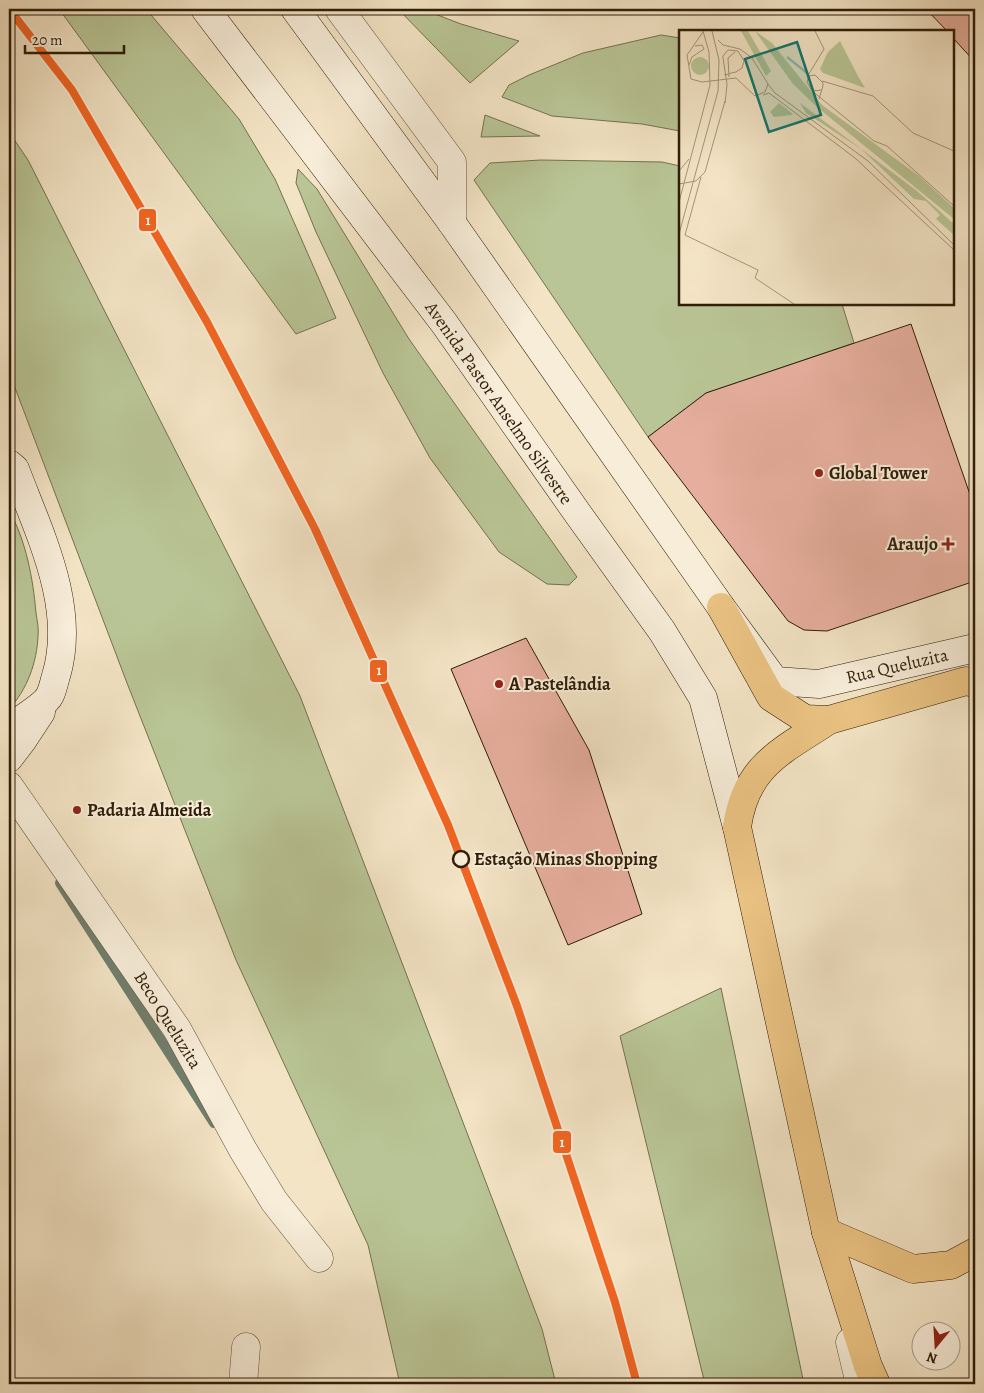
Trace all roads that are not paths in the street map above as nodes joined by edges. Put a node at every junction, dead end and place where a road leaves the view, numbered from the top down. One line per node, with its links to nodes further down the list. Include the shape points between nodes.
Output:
1 (205, 9): 14 (main road, Avenida Pastor Anselmo Silvestre, via 444,323 662,631 704,698)
2 (295, 9): 4 (main road)
3 (339, 9): 4 (main road, via 452,162)
4 (452, 223): 6 (main road)
5 (11, 463): 9 (main road, via 56,582 62,645)
6 (721, 608): 7 (main road, Rua Queluzita, via 775,681 819,684); 10 (highway, via 772,697 806,719)
7 (975, 648)
8 (975, 683): 10 (highway, via 966,681)
9 (50, 696): 11 (main road); 12 (main road)
10 (831, 719): 14 (highway, via 762,768 744,796)
11 (9, 728)
12 (9, 758)
13 (9, 786): 17 (main road, Beco Queluzita, via 177,1029 274,1201)
14 (737, 827): 15 (highway)
15 (826, 1232): 16 (highway, via 913,1269 951,1265); 20 (main road); 21 (highway)
16 (975, 1252)
17 (319, 1258)
18 (246, 1347): 19 (main road)
19 (244, 1384)
20 (860, 1384)
21 (876, 1384)

